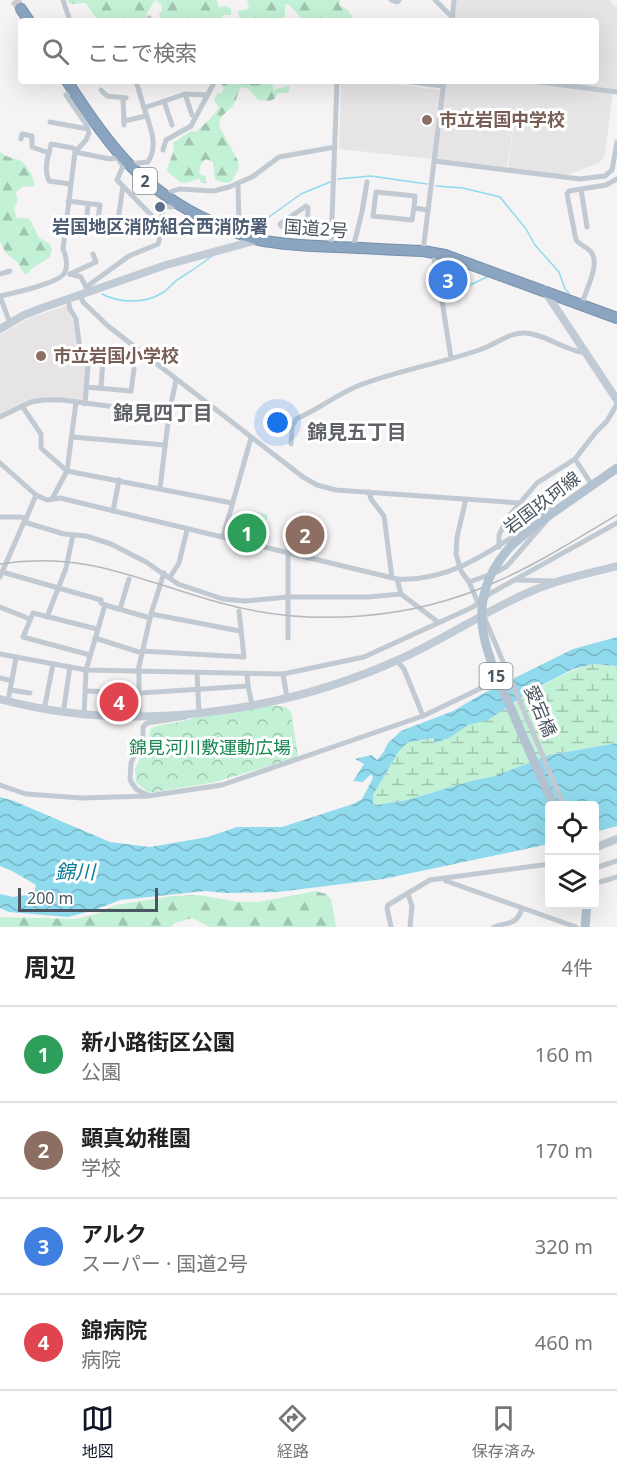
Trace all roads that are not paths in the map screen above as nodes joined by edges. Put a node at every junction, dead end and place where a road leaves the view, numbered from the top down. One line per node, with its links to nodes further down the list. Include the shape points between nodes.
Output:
1 (63, 0): 8 (street)
2 (391, 0): 3 (street)
3 (399, 0)
4 (435, 0): 9 (street)
5 (454, 0): 10 (street)
6 (21, 9): 7 (highway)
7 (26, 18)
8 (69, 18)
9 (451, 18)
10 (452, 18)
11 (69, 84): 18 (highway, 国道2号 / 2)
12 (137, 84): 23 (street)
13 (214, 84): 21 (street)
14 (337, 84): 31 (street)
15 (443, 84): 36 (street)
16 (555, 84): 19 (street)
17 (101, 90): 25 (street, via 107,96 124,98 124,123)
18 (73, 91): 28 (street, via 66,94); 35 (highway, 国道2号 / 2)
19 (617, 92)
20 (185, 94): 21 (street); 22 (street); 24 (street)
21 (208, 95): 32 (street, via 191,126 166,140)
22 (164, 101): 23 (street); 27 (street)
23 (144, 108): 25 (street)
24 (192, 115)
25 (146, 116): 35 (street, via 154,141 152,156 148,162)
26 (50, 122): 28 (street)
27 (172, 125)
28 (88, 129): 33 (street, via 88,136)
29 (21, 140): 34 (street, via 22,134 32,135 32,147)
30 (617, 142): 36 (street, via 612,170 605,176 591,178)
31 (335, 147): 40 (street, via 279,157); 52 (street)
32 (163, 150)
33 (76, 151): 34 (street, via 51,144); 35 (street); 39 (street)
34 (49, 153): 39 (street, via 49,181)
35 (122, 160): 41 (street, via 117,180); 44 (highway, 国道2号 / 2)
36 (434, 161): 49 (street)
37 (617, 179): 42 (street)
38 (367, 182): 61 (street)
39 (70, 184): 45 (street)
40 (238, 184): 44 (street, via 214,190 179,189 170,192); 57 (street)
41 (123, 186): 50 (street, via 118,220); 51 (street)
42 (581, 189): 54 (street); 72 (street, via 567,194 576,240 593,254 594,260)
43 (308, 199): 47 (street)
44 (170, 200): 51 (street, via 172,207 163,206); 57 (highway, 国道2号 / 2)
45 (68, 201): 46 (street); 67 (street, via 63,249)
46 (88, 204): 53 (street, via 100,205); 56 (street)
47 (308, 208): 55 (street); 55 (street, via 280,224)
48 (414, 208): 48 (street, via 412,220 373,216 376,192 415,196); 49 (street)
49 (428, 210): 62 (street)
50 (115, 219)
51 (160, 224): 69 (street, via 158,244 129,256)
52 (332, 226): 55 (street); 60 (street)
53 (97, 227)
54 (587, 227)
55 (307, 228)
56 (86, 229)
57 (235, 232): 58 (highway, 国道2号 / 2); 59 (street, via 235,243)
58 (258, 240): 59 (street); 60 (highway, 国道2号 / 2)
59 (231, 246): 69 (street)
60 (331, 247): 61 (highway, 国道2号 / 2)
61 (353, 248): 62 (highway, 国道2号 / 2)
62 (423, 251): 63 (highway, 国道2号 / 2)
63 (435, 253): 68 (highway, 国道2号 / 2); 77 (street, via 434,267)
64 (93, 254): 67 (street, via 96,262)
65 (10, 271): 66 (street)
66 (0, 274)
67 (68, 274): 69 (street, via 81,277); 70 (street)
68 (543, 290): 72 (highway, 国道2号 / 2); 76 (street)
69 (85, 292): 71 (street); 80 (street, via 83,302)
70 (0, 296): 74 (street)
71 (68, 299): 74 (street); 81 (street, via 76,319 80,349 87,361)
72 (582, 304): 73 (highway, 国道2号 / 2)
73 (617, 318)
74 (10, 323): 75 (street)
75 (0, 329)
76 (585, 353): 77 (street, via 517,333); 83 (street)
77 (451, 358): 92 (street, via 362,384 323,403 296,419)
78 (103, 359): 82 (street)
79 (134, 369): 82 (street, via 131,391)
80 (176, 380): 88 (street); 91 (street)
81 (86, 387): 82 (street); 86 (street)
82 (100, 388)
83 (614, 389): 85 (street)
84 (76, 402): 86 (street); 87 (street, via 43,400); 90 (street)
85 (617, 402): 94 (street, via 607,421)
86 (85, 404): 88 (street)
87 (22, 406): 89 (street); 97 (street, via 41,434 41,448)
88 (169, 414): 93 (street)
89 (0, 417)
90 (72, 437): 93 (street); 97 (street)
91 (251, 438): 101 (street, via 317,485); 105 (street)
92 (291, 444)
93 (165, 445): 100 (street)
94 (575, 459): 99 (street); 106 (street, via 537,483)
95 (0, 463): 102 (street)
96 (617, 468): 99 (main road, 岩国玖珂線 / 15)
97 (67, 471): 98 (street); 103 (street)
98 (119, 480): 100 (street); 108 (street)
99 (592, 485): 107 (main road, 岩国玖珂線 / 15, via 559,508)
100 (160, 488): 105 (street)
101 (369, 492): 104 (street); 123 (street, via 384,516)
102 (36, 495): 103 (street); 110 (street)
103 (52, 499): 108 (street)
104 (466, 499): 106 (street); 120 (street, via 456,547)
105 (231, 503): 114 (street)
106 (520, 503): 107 (street); 116 (street, via 499,535)
107 (549, 510): 115 (main road, 岩国玖珂線 / 15); 118 (street)
108 (113, 511): 112 (street)
109 (0, 517): 110 (street)
110 (25, 520): 113 (street); 121 (street)
111 (617, 523): 125 (street)
112 (187, 530): 114 (street); 122 (street, via 179,563)
113 (73, 535): 122 (street, via 111,544); 128 (street)
114 (223, 537): 117 (street)
115 (508, 544): 116 (street); 118 (street); 177 (main road, 岩国玖珂線 / 15, bridge, via 487,585 481,629 492,666)
116 (499, 547): 120 (street)
117 (288, 554): 123 (street); 130 (street)
118 (516, 555): 127 (street, via 497,572)
119 (615, 565): 126 (street)
120 (459, 566): 123 (street, via 432,577); 127 (street, 愛宕橋)
121 (1, 575): 128 (street)
122 (167, 575): 130 (street, via 189,589 223,599); 137 (street)
123 (395, 578): 129 (street)
124 (129, 579): 134 (street)
125 (516, 580): 126 (street); 131 (street)
126 (556, 581): 136 (street)
127 (469, 582): 131 (street, 愛宕橋)
128 (59, 588): 132 (street, via 101,600); 138 (street)
129 (401, 594): 130 (street); 140 (street)
130 (288, 597): 144 (street)
131 (479, 603): 136 (street, 愛宕橋); 140 (street)
132 (105, 605): 134 (street); 141 (street)
133 (0, 607): 139 (street)
134 (120, 609): 137 (street)
135 (239, 611): 142 (street)
136 (483, 615): 149 (street); 178 (street, 愛宕橋)
137 (150, 616): 142 (street); 145 (street)
138 (47, 617): 139 (street, via 33,613); 141 (street)
139 (30, 619): 147 (street, via 23,637)
140 (438, 622): 156 (street, via 364,657)
141 (98, 629): 143 (street)
142 (240, 631): 145 (street, via 244,657)
143 (95, 638): 145 (street); 147 (street)
144 (288, 638)
145 (142, 652): 153 (street)
146 (0, 654): 148 (street)
147 (90, 655): 152 (street)
148 (16, 658): 150 (street); 158 (street)
149 (398, 661): 166 (street); 173 (street)
150 (53, 664): 151 (street); 169 (street)
151 (70, 667): 152 (street); 170 (street)
152 (86, 670): 153 (street); 163 (street)
153 (138, 671): 154 (street); 164 (street)
154 (197, 673): 155 (street); 161 (street)
155 (247, 674): 156 (street); 160 (street)
156 (283, 674): 166 (street)
157 (0, 678): 158 (street)
158 (12, 681): 162 (street)
159 (494, 682): 173 (street)
160 (248, 686): 161 (street); 168 (street)
161 (197, 689): 164 (street); 171 (street)
162 (10, 690): 165 (street); 167 (street)
163 (86, 692): 164 (street); 172 (street)
164 (139, 692): 174 (street)
165 (30, 693)
166 (287, 698): 171 (street)
167 (4, 700): 172 (street)
168 (251, 700)
169 (45, 705)
170 (64, 707)
171 (196, 713): 174 (street); 176 (street, via 143,726 143,746 131,763 130,780)
172 (84, 715): 174 (street)
173 (423, 716): 176 (street, via 222,785)
174 (139, 717)
175 (0, 785): 176 (street, via 26,794 82,798)
176 (148, 796)
177 (552, 801)
178 (562, 801)
179 (614, 842): 180 (street)
180 (599, 846)
181 (617, 861): 183 (street)
182 (545, 865): 185 (street)
183 (599, 867)
184 (617, 877): 186 (street)
185 (444, 878): 187 (street, via 424,883); 188 (street)
186 (600, 882)
187 (408, 894): 192 (street, via 387,908); 193 (street, via 412,906)
188 (522, 909): 190 (street); 191 (street)
189 (587, 909): 196 (main road)
190 (563, 925): 195 (street)
191 (511, 926): 194 (street)
192 (391, 927)
193 (410, 927)
194 (494, 927)
195 (576, 927)
196 (585, 927)

